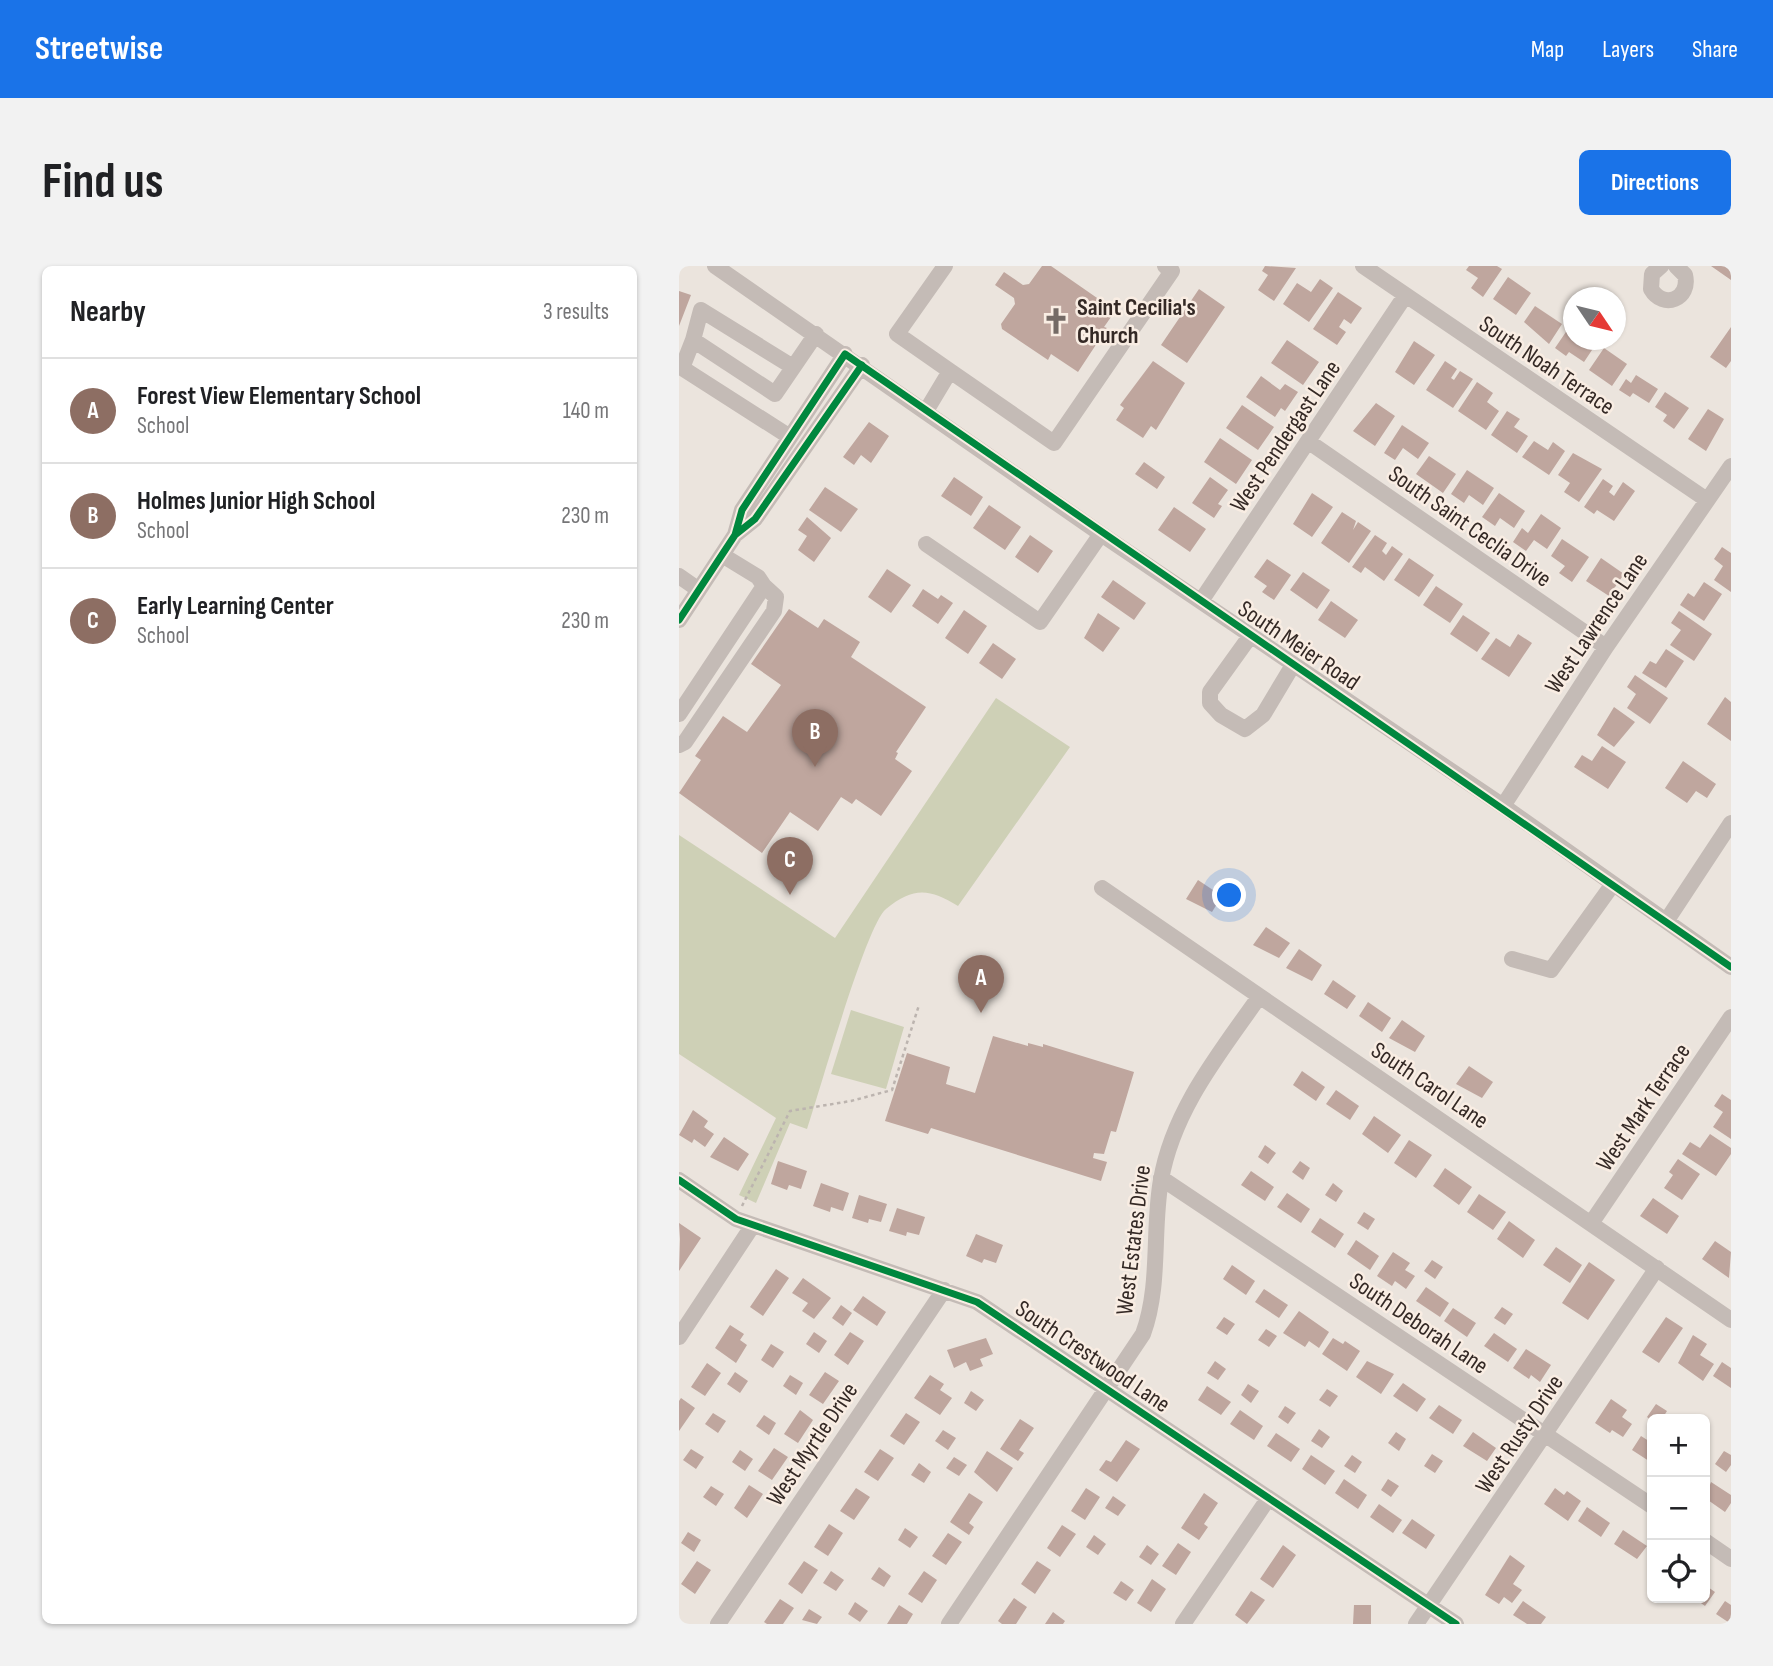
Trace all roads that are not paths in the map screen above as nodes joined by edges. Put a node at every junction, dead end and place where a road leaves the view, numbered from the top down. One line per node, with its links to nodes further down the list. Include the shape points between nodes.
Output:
1 (715, 266): 8 (street, South Meier Road)
2 (945, 266): 13 (street, via 897,334)
3 (1165, 266): 13 (street, via 1172,271 1054,443)
4 (1363, 266): 7 (street, South Noah Terrace)
5 (1676, 266): 6 (street, via 1686,283 1683,294 1673,300 1661,300 1653,293 1650,280)
6 (1656, 267)
7 (1405, 296): 18 (street, West Pendergast Lane); 20 (street, South Noah Terrace)
8 (816, 334): 10 (street, South Meier Road); 12 (street)
9 (693, 340): 12 (street, via 701,310); 14 (street); 16 (street, via 681,368)
10 (845, 354): 11 (street, South Meier Road); 17 (street)
11 (862, 365): 15 (street, South Meier Road); 22 (street, via 755,519)
12 (793, 367): 14 (street)
13 (950, 371): 15 (street)
14 (775, 394): 16 (street)
15 (926, 411): 21 (street, South Meier Road)
16 (761, 418): 17 (street)
17 (790, 437): 22 (street, via 742,510)
18 (1309, 442): 28 (street, West Pendergast Lane); 31 (street, South Saint Ceclia Drive)
19 (1731, 466): 20 (street, West Lawrence Lane)
20 (1707, 500): 31 (street, West Lawrence Lane)
21 (1101, 534): 23 (street, via 1040,622); 28 (street, South Meier Road)
22 (735, 535): 24 (street)
23 (926, 544)
24 (722, 555): 26 (street, via 758,577); 27 (street)
25 (679, 576): 27 (street)
26 (764, 586): 33 (street); 34 (street, via 776,597 773,611)
27 (699, 590): 29 (street)
28 (1201, 601): 30 (street, South Meier Road)
29 (679, 620)
30 (1251, 635): 32 (street, South Meier Road); 32 (street, via 1210,692 1210,703 1221,715 1245,729 1263,715)
31 (1606, 648): 35 (street, West Lawrence Lane)
32 (1293, 665): 35 (street, South Meier Road)
33 (679, 714)
34 (679, 746)
35 (1503, 806): 37 (street, South Meier Road)
36 (1731, 823): 39 (street)
37 (1613, 884): 39 (street, South Meier Road); 40 (street, via 1551,970)
38 (1102, 888): 42 (street, South Carol Lane)
39 (1667, 920): 41 (street, South Meier Road)
40 (1512, 960)
41 (1731, 967)
42 (1259, 997): 44 (street, West Estates Drive, via 1192,1095 1171,1138); 46 (street, South Carol Lane)
43 (1731, 1017): 46 (street, West Mark Terrace)
44 (1161, 1178): 52 (street, West Estates Drive, via 1150,1316 1135,1349); 53 (street, South Deborah Lane)
45 (679, 1180): 47 (street, South Crestwood Lane, via 736,1219)
46 (1592, 1222): 48 (street, South Carol Lane)
47 (753, 1225): 49 (street, South Crestwood Lane); 51 (street)
48 (1657, 1268): 50 (street, South Carol Lane); 53 (street, West Rusty Drive)
49 (944, 1290): 52 (street, South Crestwood Lane, via 977,1302); 59 (street, West Myrtle Drive)
50 (1731, 1320)
51 (679, 1337)
52 (1108, 1387): 54 (street, South Crestwood Lane); 60 (street, West Estates Drive)
53 (1546, 1434): 55 (street, South Deborah Lane); 58 (street, West Rusty Drive)
54 (1268, 1499): 58 (street, South Crestwood Lane); 61 (street)
55 (1647, 1503)
56 (1710, 1544): 57 (street)
57 (1731, 1559)
58 (1429, 1606): 62 (street, West Rusty Drive); 63 (street, South Crestwood Lane)
59 (718, 1624)
60 (949, 1624)
61 (1183, 1624)
62 (1416, 1624)
63 (1456, 1624)

